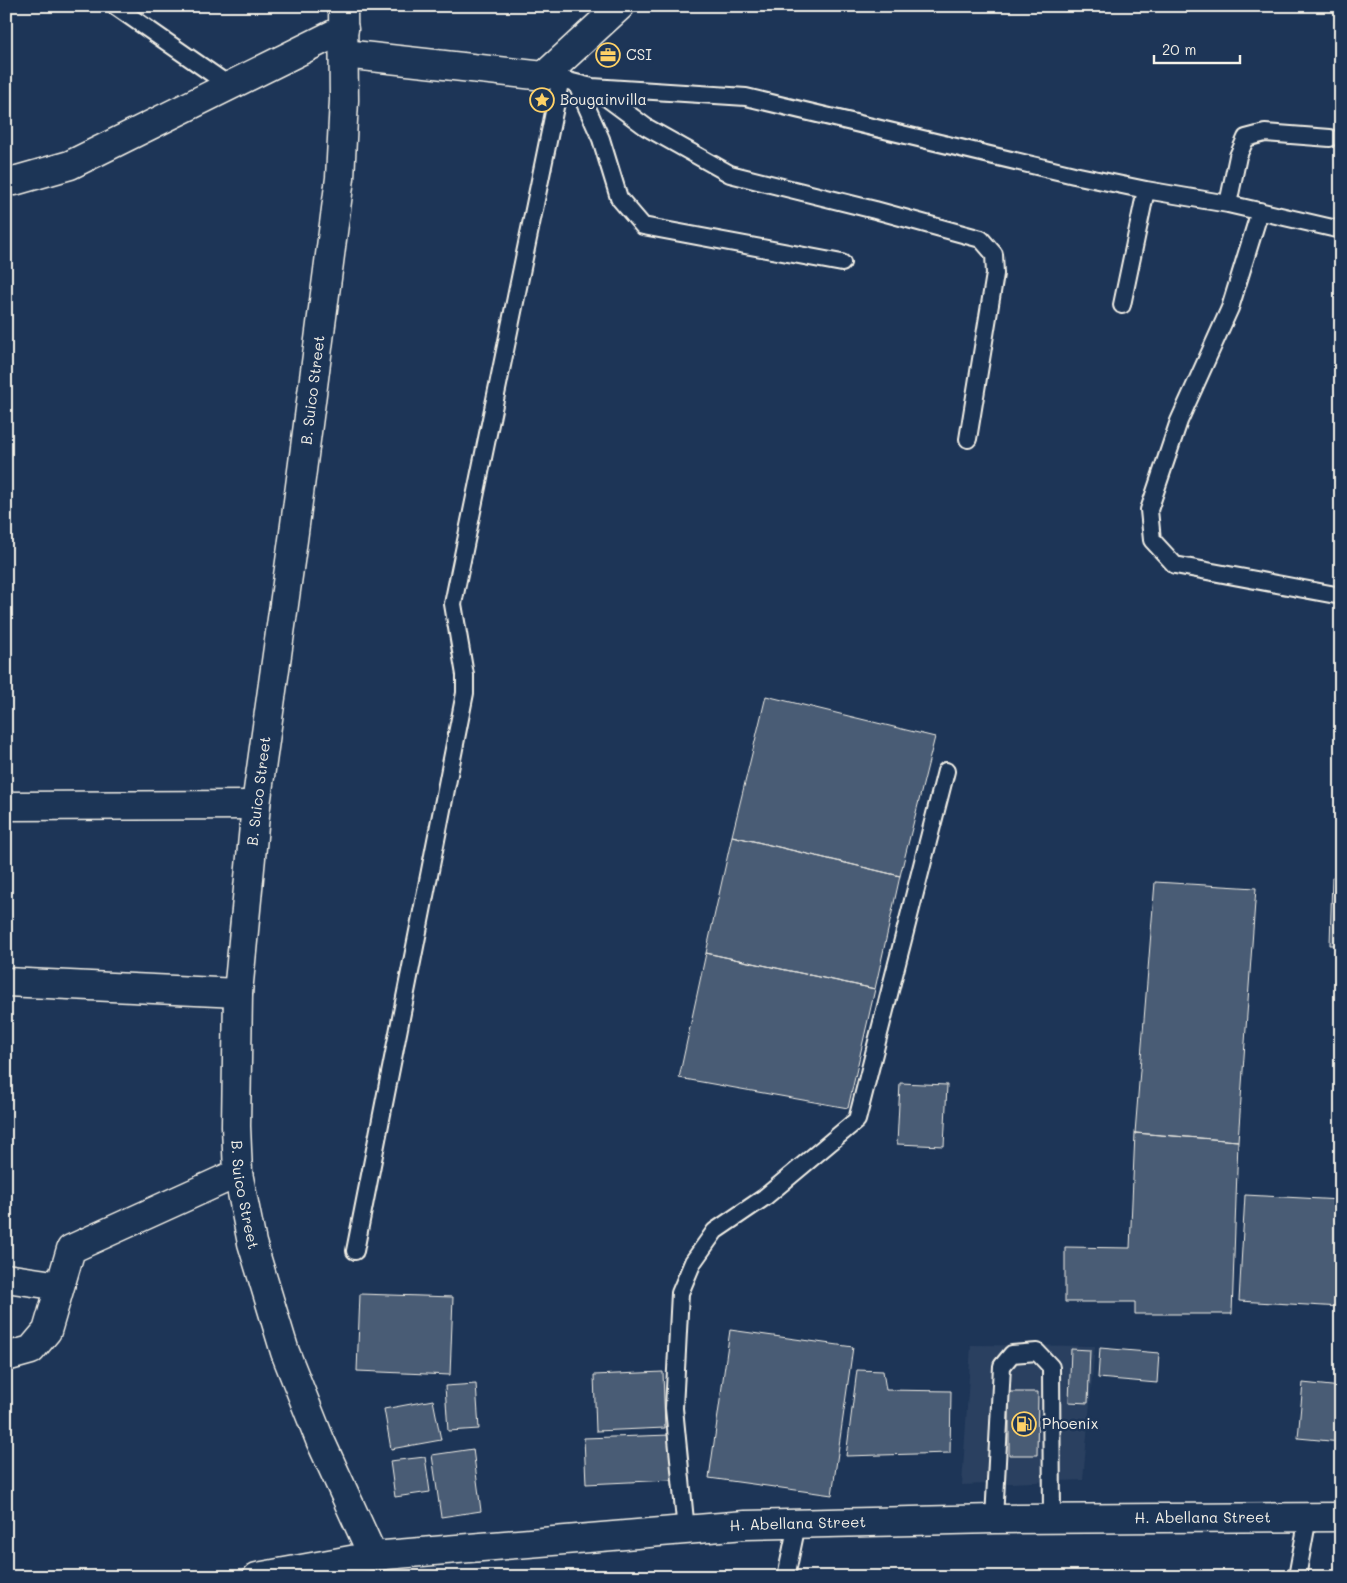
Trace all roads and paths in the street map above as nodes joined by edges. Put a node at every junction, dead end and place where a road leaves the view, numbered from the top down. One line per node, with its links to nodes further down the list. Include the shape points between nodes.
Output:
1 (115, 6): 5 (lane)
2 (620, 6): 4 (street)
3 (344, 30): 4 (street); 5 (street); 18 (street, B. Suico Street, via 340,178)
4 (568, 81): 8 (lane, via 746,98); 12 (lane, via 601,139 619,198 643,226); 14 (lane, via 730,174 981,239 994,254 995,274); 22 (lane, via 453,604 465,693)
5 (230, 86): 7 (street, via 70,165)
6 (1330, 138): 9 (lane, via 1265,133 1246,138 1238,156)
7 (6, 180)
8 (1146, 190): 9 (lane); 13 (lane)
9 (1228, 204): 10 (lane)
10 (1260, 211): 11 (lane); 15 (lane, via 1230,308 1179,421 1149,510 1152,540 1175,565)
11 (1341, 230)
12 (842, 263)
13 (1122, 305)
14 (968, 439)
15 (1341, 596)
16 (946, 771): 31 (lane, via 857,1120 765,1197 715,1231 693,1262 680,1293 674,1408)
17 (6, 806): 18 (street)
18 (256, 806): 20 (street, B. Suico Street)
19 (6, 982): 20 (street)
20 (238, 993): 21 (street, B. Suico Street)
21 (238, 1173): 24 (street, via 72,1249); 32 (street, B. Suico Street, via 252,1243 285,1352 320,1440)
22 (355, 1251)
23 (6, 1278): 24 (street)
24 (60, 1286): 25 (street, via 47,1331 31,1350)
25 (6, 1357)
26 (1341, 1517): 27 (street, H. Abellana Street)
27 (1308, 1518): 29 (street, H. Abellana Street); 35 (lane)
28 (994, 1519): 29 (street, H. Abellana Street); 29 (lane, via 1002,1366 1012,1354 1037,1352 1051,1367); 30 (street, H. Abellana Street)
29 (1052, 1519)
30 (797, 1524): 31 (street, H. Abellana Street); 34 (lane)
31 (686, 1531): 32 (street, H. Abellana Street)
32 (373, 1556): 33 (street, H. Abellana Street)
33 (257, 1577)
34 (786, 1577)
35 (1297, 1577)

